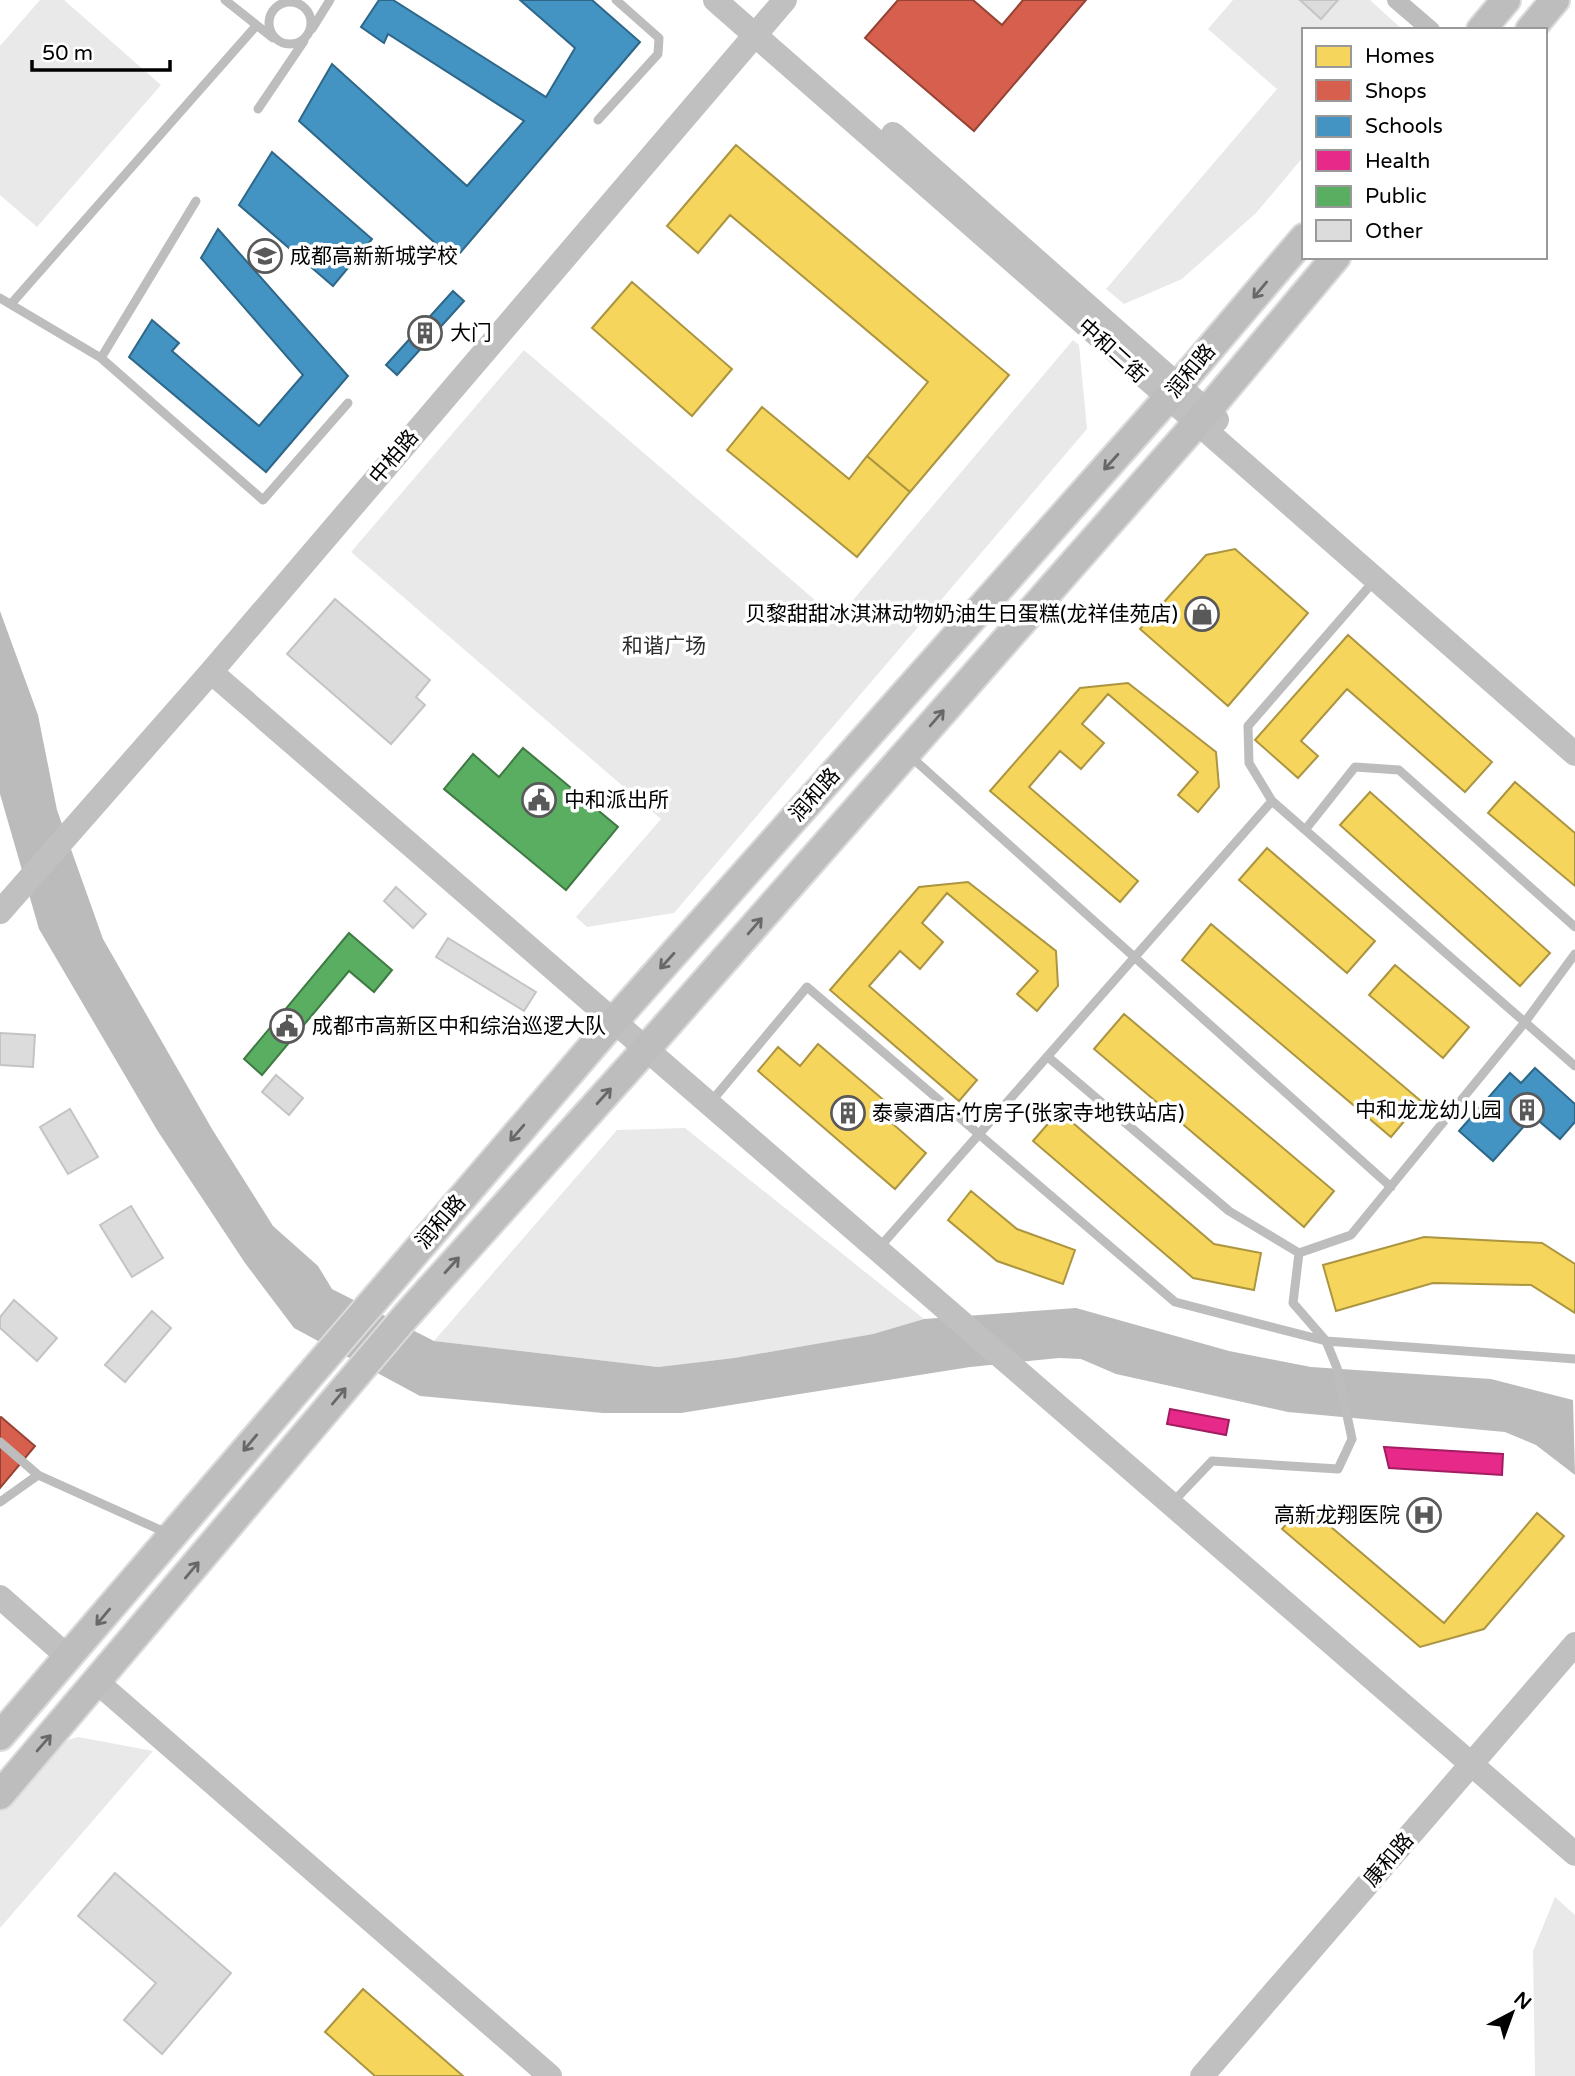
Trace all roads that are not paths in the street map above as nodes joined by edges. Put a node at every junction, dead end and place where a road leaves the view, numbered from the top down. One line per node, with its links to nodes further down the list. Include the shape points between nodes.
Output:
1 (225, 0): 10 (lane)
2 (330, 0): 15 (lane)
3 (616, 0): 18 (lane, via 659,38 661,46)
4 (715, 0): 11 (street, 中和二街)
5 (741, 0): 11 (street, 中和二街)
6 (785, 0): 11 (street, 中柏路)
7 (1396, 0): 12 (street)
8 (1506, 0): 13 (main road)
9 (1555, 0): 14 (main road)
10 (256, 26): 16 (lane); 23 (lane)
11 (760, 28): 25 (street, 中和二街); 29 (street, 中柏路)
12 (1429, 28)
13 (1483, 28)
14 (1532, 28)
15 (309, 33): 16 (lane, via 298,43); 16 (lane, via 308,12 297,3 283,3 270,17 270,30); 17 (lane)
16 (279, 41)
17 (258, 109)
18 (598, 120)
19 (196, 201): 24 (lane)
20 (1302, 240): 25 (main road, 润和路, one-way to 25)
21 (1334, 259): 27 (main road, 润和路)
22 (0, 298): 23 (lane)
23 (10, 304): 24 (lane)
24 (101, 358): 26 (lane, via 263,500)
25 (1173, 392): 27 (street, 中和二街); 39 (main road, 润和路, one-way to 39)
26 (348, 403)
27 (1201, 417): 28 (street, 中和二街); 30 (street, 中和二街); 31 (main road, 润和路, one-way to 27)
28 (1374, 581): 32 (street, 中和二街); 33 (lane, via 1248,726 1249,763)
29 (211, 672): 35 (street, 中柏路); 39 (street)
30 (1575, 735)
31 (906, 753): 38 (lane); 41 (main road, 润和路, one-way to 31)
32 (1575, 754)
33 (1272, 802): 34 (lane); 38 (lane)
34 (1305, 830): 36 (lane, via 1355,767 1399,770); 40 (lane)
35 (0, 912)
36 (1575, 927)
37 (1575, 954): 40 (lane)
38 (1135, 958): 42 (lane); 46 (lane)
39 (614, 1021): 41 (street); 55 (main road, 润和路, one-way to 55)
40 (1525, 1022): 43 (lane); 46 (lane)
41 (646, 1049): 44 (street); 59 (main road, 润和路, one-way to 41, via 406,1316)
42 (1048, 1057): 45 (lane); 48 (lane, via 1229,1211)
43 (1575, 1066)
44 (709, 1104): 45 (lane, via 807,987); 47 (street)
45 (979, 1134): 47 (lane); 49 (lane, via 1175,1301)
46 (1391, 1187): 48 (lane, via 1351,1236)
47 (877, 1250): 54 (street)
48 (1299, 1253): 49 (lane, via 1293,1303)
49 (1326, 1340): 50 (lane); 54 (lane, via 1337,1368 1352,1439 1338,1469 1212,1461)
50 (1575, 1359)
51 (0, 1442): 52 (lane)
52 (38, 1475): 53 (lane); 55 (lane)
53 (0, 1502)
54 (1171, 1504): 61 (street)
55 (172, 1535): 58 (main road, 润和路, one-way to 58)
56 (0, 1597): 58 (street)
57 (1575, 1644): 61 (street, 康和路)
58 (68, 1657): 60 (main road, 润和路)
59 (97, 1682): 62 (main road, 润和路, one-way to 59); 64 (street)
60 (0, 1736)
61 (1472, 1765): 63 (street); 65 (street, 康和路)
62 (0, 1795)
63 (1575, 1854)
64 (550, 2076)
65 (1202, 2076)

